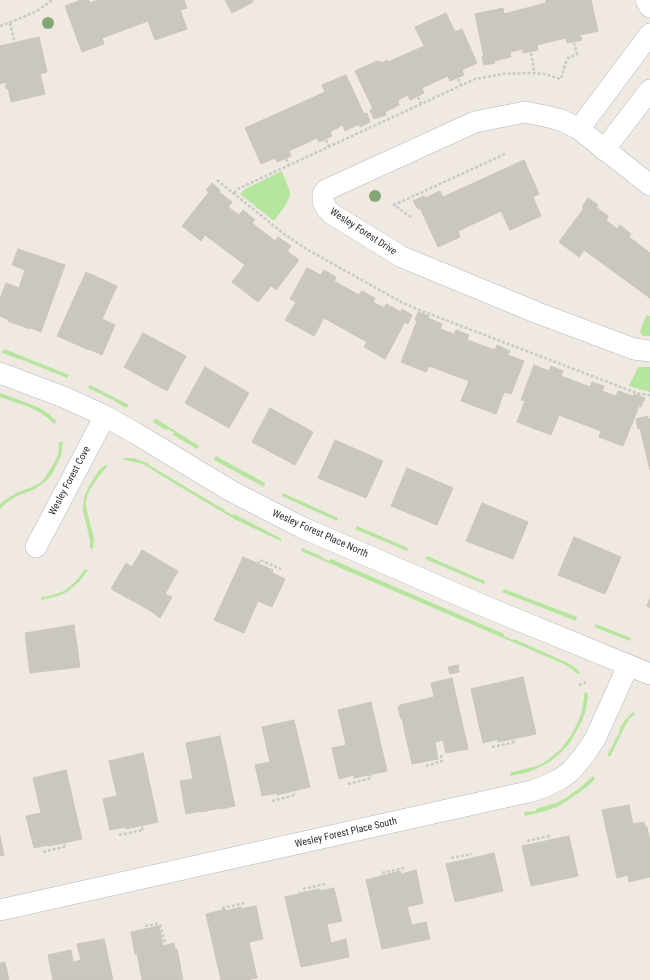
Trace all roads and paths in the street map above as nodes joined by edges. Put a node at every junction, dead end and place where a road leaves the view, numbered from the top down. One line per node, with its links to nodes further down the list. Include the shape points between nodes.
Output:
1 (52, 0): 4 (path, via 37,11)
2 (646, 0): 3 (street)
3 (650, 7)
4 (10, 23): 5 (path); 7 (path)
5 (0, 26)
6 (650, 34): 16 (street)
7 (14, 40)
8 (574, 43): 10 (path, via 577,54 568,58 561,79)
9 (531, 53): 10 (path)
10 (534, 73): 12 (path, via 509,73 475,79)
11 (458, 79): 12 (path)
12 (461, 86): 15 (path)
13 (650, 90): 19 (street)
14 (418, 97): 15 (path)
15 (421, 104): 18 (path)
16 (579, 129): 19 (street, Wesley Forest Drive); 27 (street, Wesley Forest Drive, via 561,120 525,112 475,122 326,190 323,201 332,214 402,257 538,313 634,349)
17 (326, 140): 18 (path)
18 (329, 147): 22 (path)
19 (604, 150): 24 (street, Wesley Forest Drive)
20 (505, 154): 26 (path, via 394,205)
21 (286, 159): 22 (path)
22 (289, 165): 25 (path)
23 (217, 180): 25 (path)
24 (650, 185)
25 (234, 193): 29 (path, via 308,250 403,303 626,389)
26 (411, 217)
27 (650, 351)
28 (0, 373): 30 (street, Wesley Forest Place North)
29 (650, 395)
30 (105, 416): 31 (street, Wesley Forest Cove); 34 (street, Wesley Forest Place North, via 231,491 301,527)
31 (36, 547)
32 (258, 564): 33 (path, via 260,560)
33 (281, 569)
34 (628, 666): 35 (street, Wesley Forest Place North); 60 (street, Wesley Forest Place South, via 586,754 571,771 546,786)
35 (650, 674)
36 (586, 682): 37 (path)
37 (580, 684)
38 (514, 740): 39 (path, via 515,742)
39 (492, 747)
40 (441, 755): 41 (path, via 442,761)
41 (426, 766)
42 (370, 774): 43 (path, via 371,778)
43 (348, 784)
44 (294, 793): 45 (path, via 295,795)
45 (272, 801)
46 (142, 827): 47 (path, via 143,830)
47 (119, 834)
48 (549, 838): 49 (path)
49 (527, 841)
50 (65, 844): 51 (path, via 66,846)
51 (43, 852)
52 (472, 854): 53 (path)
53 (451, 858)
54 (404, 868): 55 (path)
55 (382, 872)
56 (325, 884): 57 (path)
57 (303, 889)
58 (246, 903): 59 (path)
59 (222, 908)
60 (0, 910)
61 (145, 926): 62 (path, via 160,925)
62 (165, 943)

